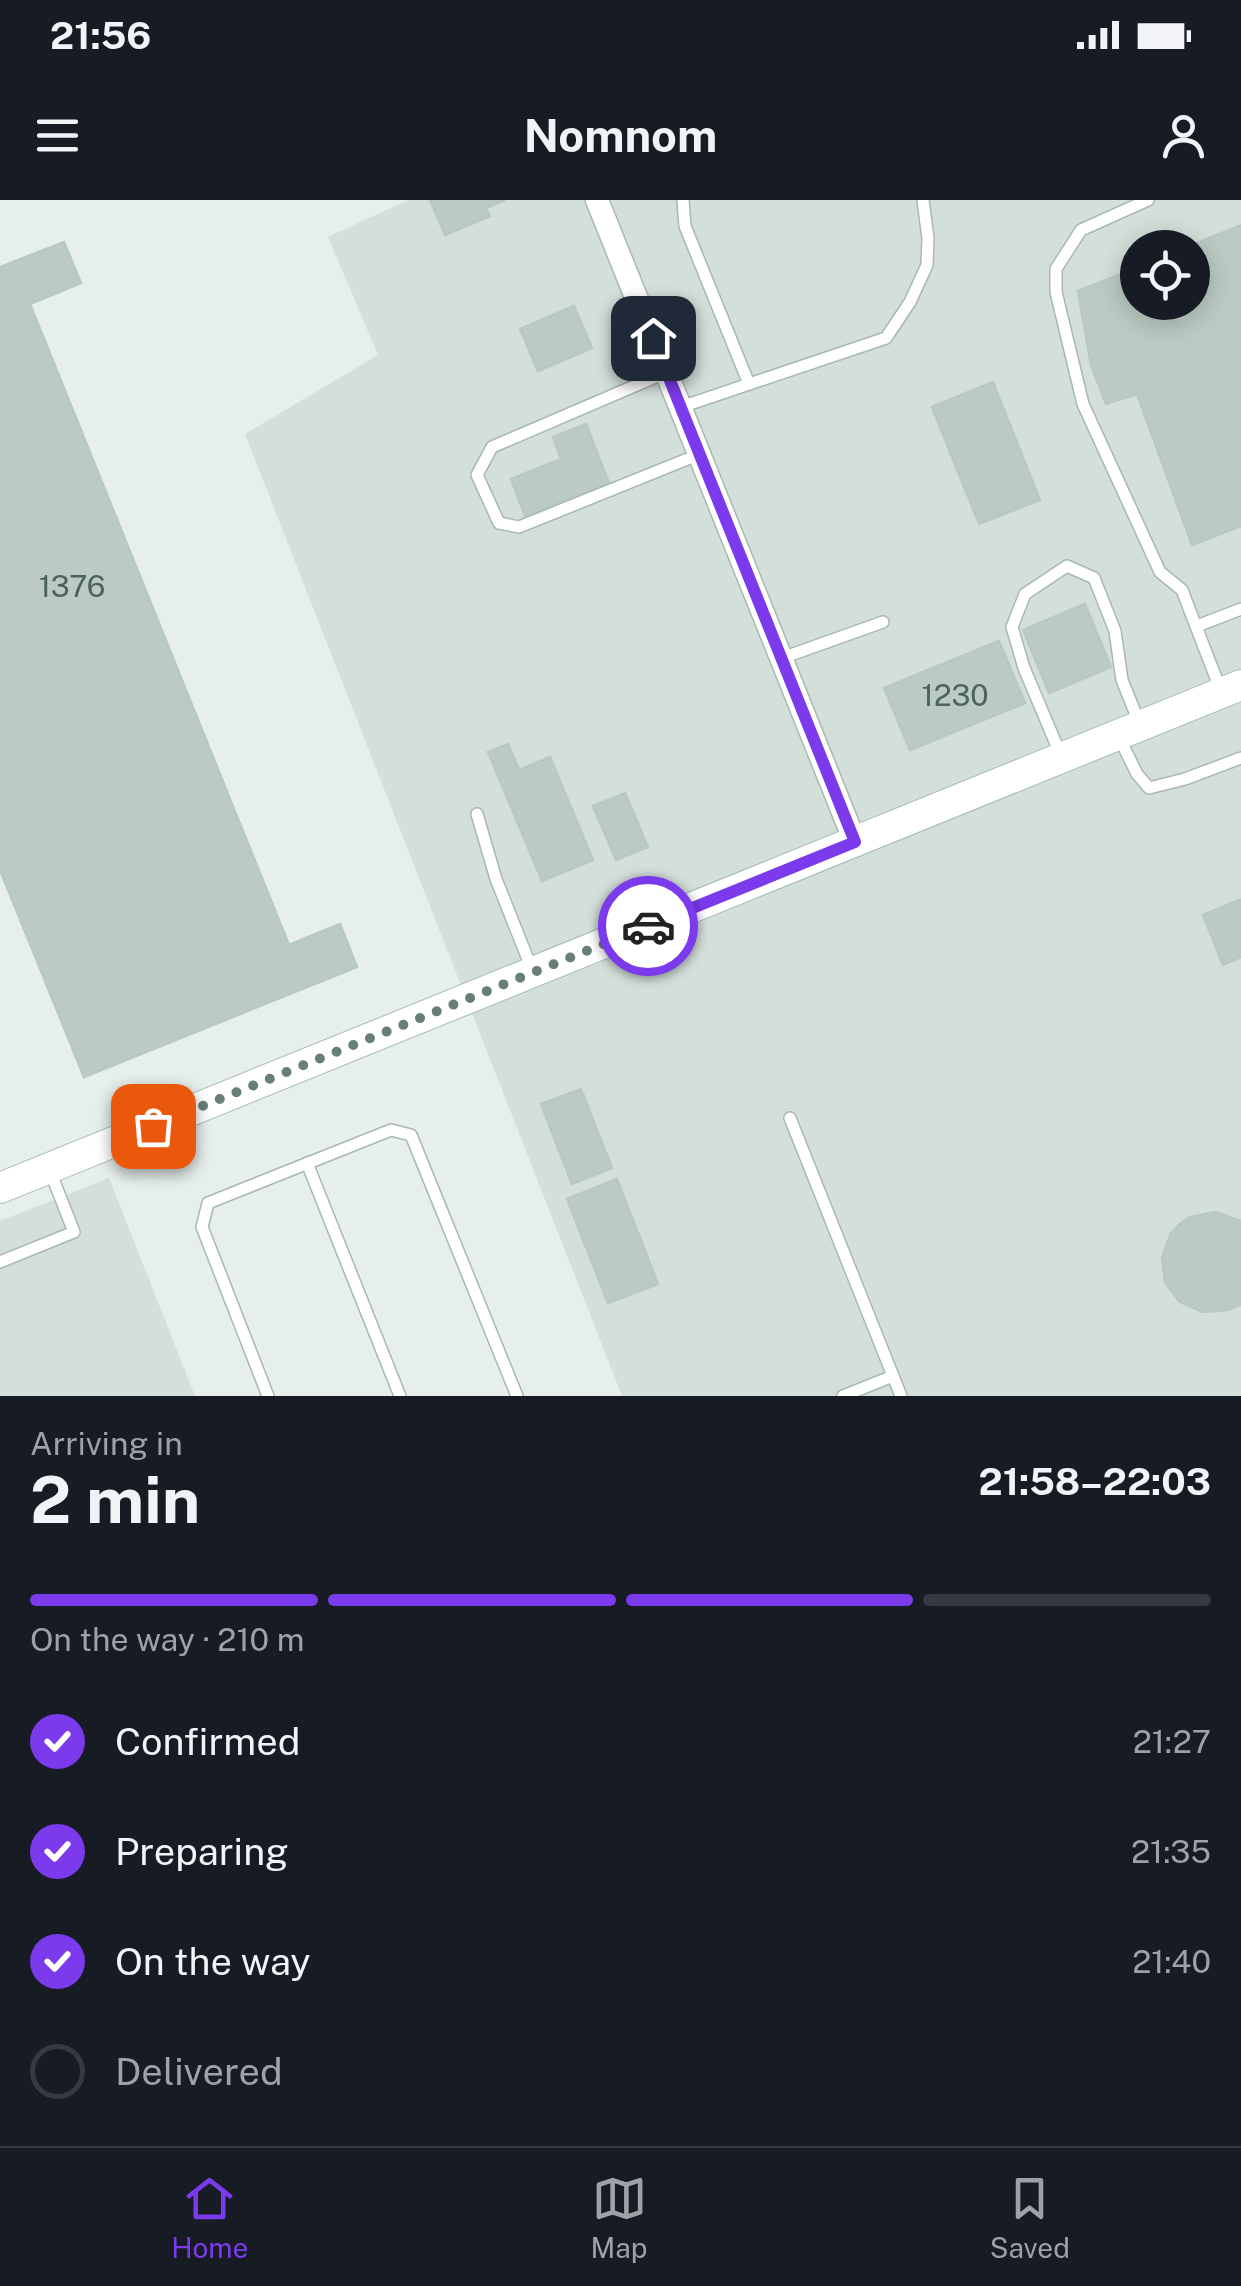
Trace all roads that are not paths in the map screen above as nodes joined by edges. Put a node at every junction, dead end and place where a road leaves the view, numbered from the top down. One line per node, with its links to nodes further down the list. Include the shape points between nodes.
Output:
1 (597, 200): 5 (street)
2 (683, 200): 6 (lane, via 684,226)
3 (923, 200): 6 (lane, via 927,265 886,338)
4 (1148, 200): 11 (lane, via 1081,230 1056,269 1056,292 1083,404 1160,572 1182,590)
5 (667, 372): 7 (street); 8 (lane, via 492,447 477,475 499,523 520,527)
6 (749, 384): 7 (lane)
7 (681, 407): 8 (street)
8 (700, 454): 12 (street)
9 (1241, 609): 11 (lane)
10 (883, 622): 12 (lane)
11 (1196, 626): 13 (lane)
12 (782, 658): 18 (street)
13 (1232, 689): 14 (main road)
14 (1129, 731): 15 (main road); 15 (lane, via 1115,632 1094,578 1066,566 1026,594 1012,627); 16 (lane, via 1137,774 1149,788)
15 (1062, 758): 18 (main road)
16 (1241, 758)
17 (476, 814): 19 (lane)
18 (855, 842): 19 (main road)
19 (534, 972): 22 (main road)
20 (790, 1118): 25 (lane)
21 (308, 1163): 26 (lane, via 208,1203 202,1227); 27 (lane); 28 (lane, via 391,1130 412,1135)
22 (49, 1168): 23 (main road); 24 (lane, via 74,1232)
23 (0, 1188)
24 (0, 1262)
25 (893, 1376): 29 (lane); 30 (lane)
26 (268, 1396)
27 (400, 1396)
28 (517, 1396)
29 (843, 1396)
30 (901, 1396)

